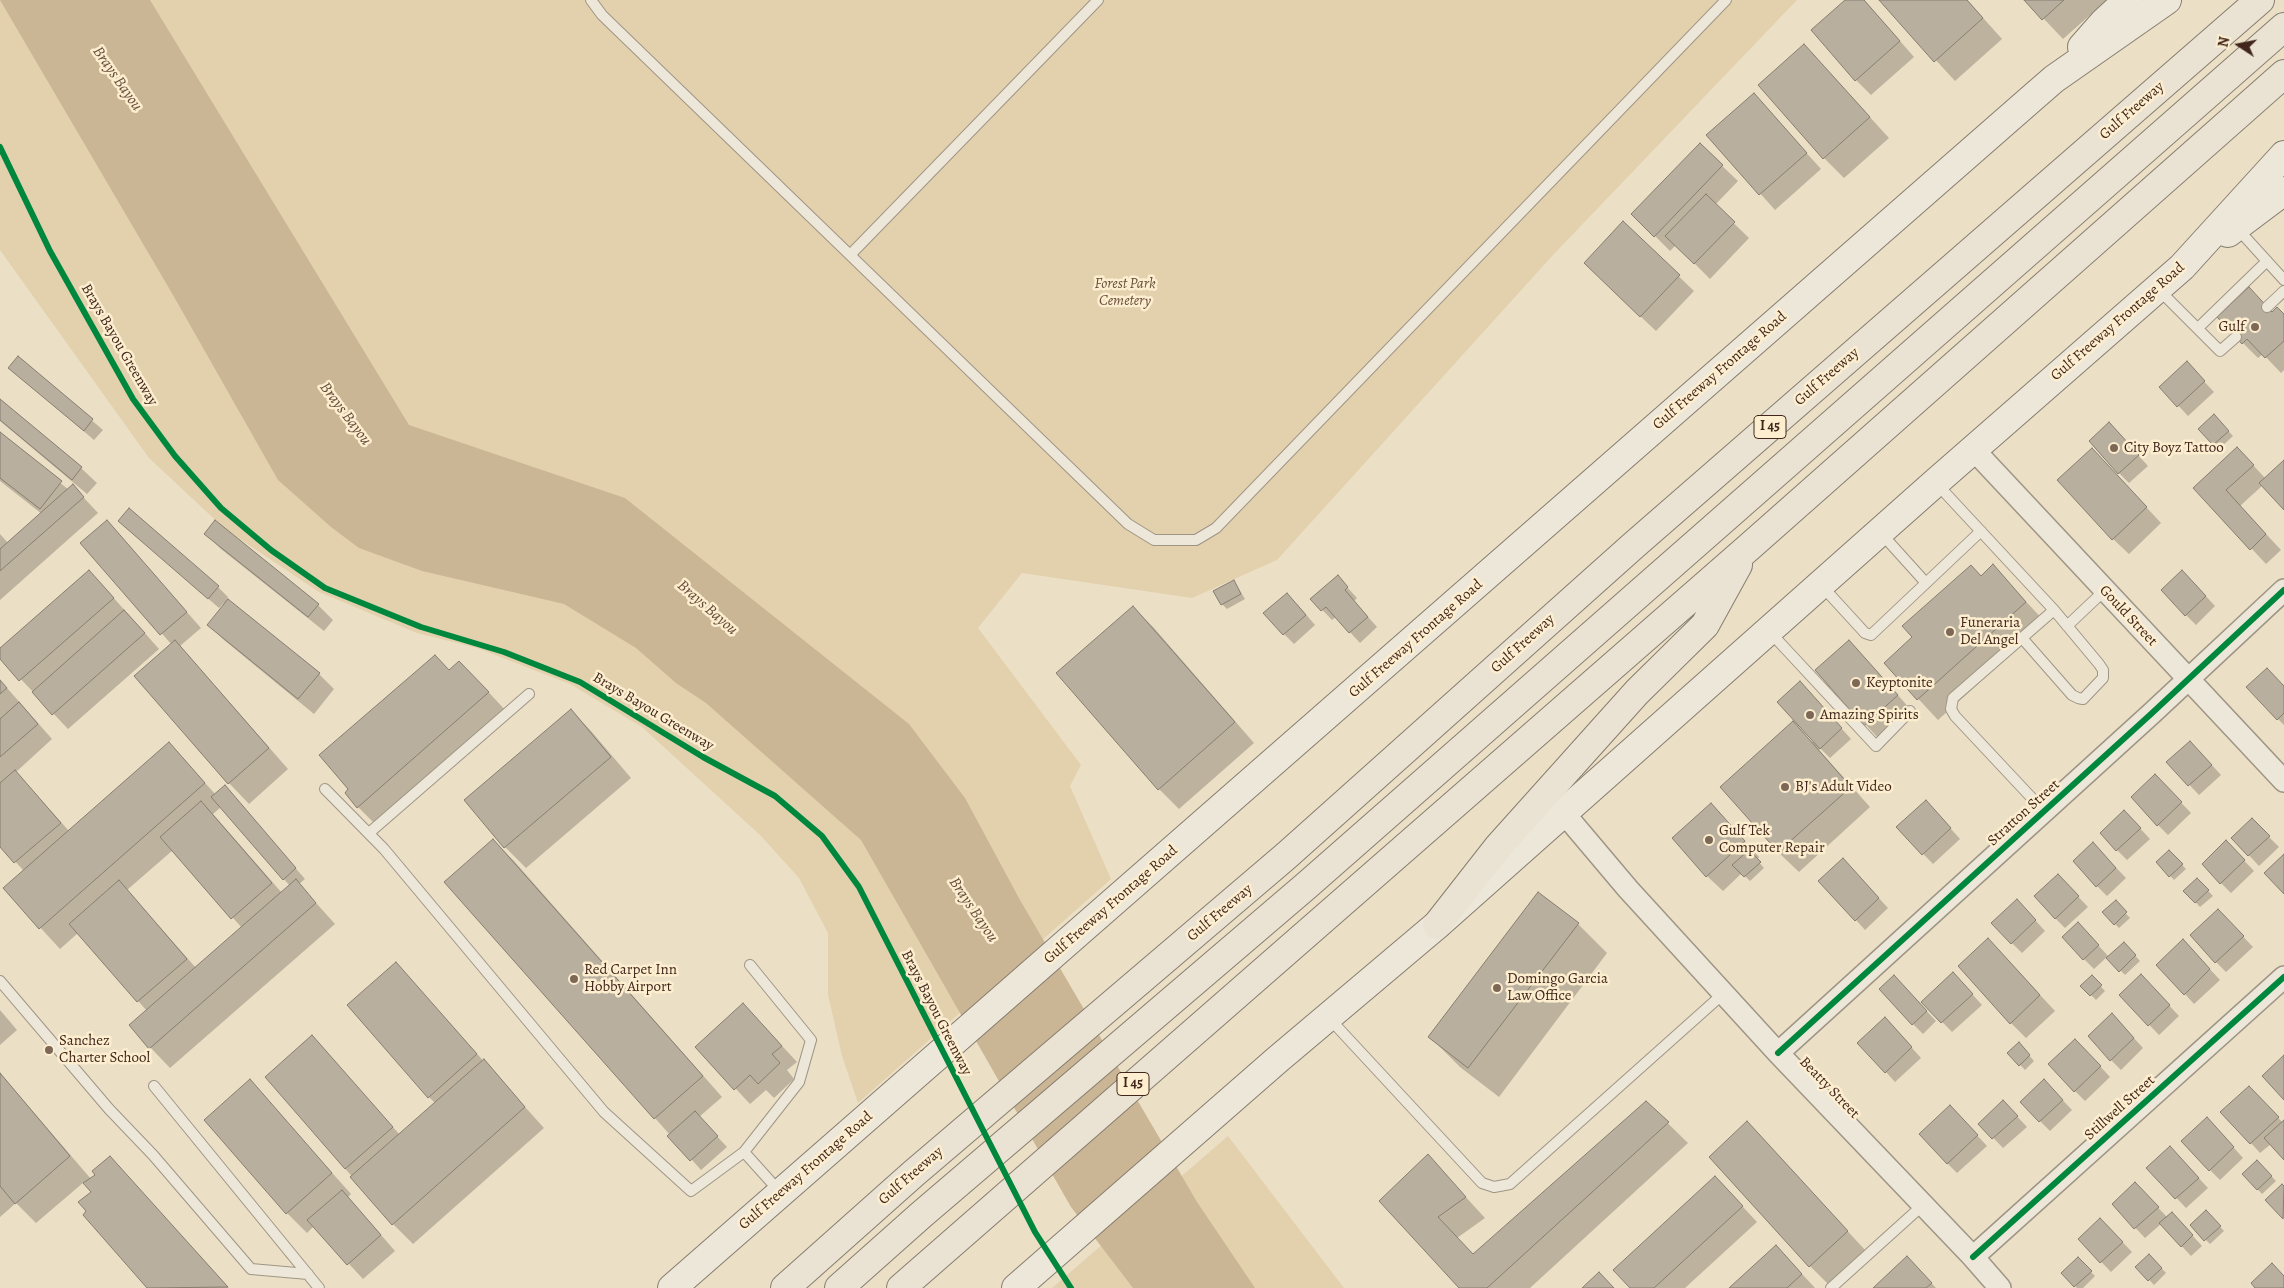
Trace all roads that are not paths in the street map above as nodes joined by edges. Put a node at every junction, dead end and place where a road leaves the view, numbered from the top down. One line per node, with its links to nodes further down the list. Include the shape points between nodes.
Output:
1 (592, 0): 13 (lane, via 602,15)
2 (1098, 0): 13 (lane)
3 (1726, 0): 13 (lane, via 1216,528 1196,540 1154,540 1128,524)
4 (2128, 0): 9 (main road)
5 (2167, 0): 9 (main road, Gulf Freeway Frontage Road)
6 (2258, 1): 58 (highway, Gulf Freeway / I 45, via 1634,545 1286,856 913,1174)
7 (2283, 28): 59 (highway, via 1306,886)
8 (2284, 74): 26 (highway, I 45)
9 (2054, 79): 52 (main road, Gulf Freeway Frontage Road)
10 (2284, 155): 15 (main road, Gulf Freeway Frontage Road)
11 (2284, 191): 12 (main road)
12 (2236, 227): 14 (lane); 15 (main road)
13 (851, 254)
14 (2267, 262): 16 (lane); 20 (lane)
15 (2182, 267): 17 (main road, Gulf Freeway Frontage Road)
16 (2284, 280)
17 (2157, 289): 20 (lane); 22 (main road, Gulf Freeway Frontage Road)
18 (2284, 291): 19 (lane)
19 (2267, 307)
20 (2198, 328): 21 (lane, via 2220,351)
21 (2236, 337)
22 (1973, 449): 23 (main road, Gulf Freeway Frontage Road); 30 (street, Gould Street)
23 (1936, 482): 24 (lane); 25 (main road, Gulf Freeway Frontage Road)
24 (1981, 531): 27 (lane); 31 (lane)
25 (1879, 532): 27 (lane); 28 (main road, Gulf Freeway Frontage Road)
26 (1748, 548): 43 (highway, via 1705,625 1617,714 1498,847); 60 (highway, I 45)
27 (1926, 583): 28 (lane, via 1871,635 1865,633)
28 (1821, 584): 33 (main road, Gulf Freeway Frontage Road)
29 (2284, 590): 35 (street, Stratton Street)
30 (2104, 592): 32 (lane); 35 (street, Gould Street)
31 (2054, 610): 32 (lane); 34 (lane)
32 (2067, 626): 34 (lane, via 2103,670 2103,678 2083,699 2072,695)
33 (1768, 630): 37 (lane, via 1876,746); 41 (main road, Gulf Freeway Frontage Road)
34 (2022, 638): 40 (lane, via 1953,698 1952,709)
35 (2188, 679): 38 (street, Gould Street); 40 (street, Stratton Street)
36 (529, 694): 42 (lane)
37 (1910, 711)
38 (2284, 782)
39 (325, 789): 42 (lane)
40 (2044, 811): 49 (street, Stratton Street)
41 (1563, 812): 43 (main road, Gulf Freeway Frontage Road); 47 (street, Beatty Street, via 1628,890)
42 (368, 833): 51 (lane, via 604,1112 691,1191)
43 (1437, 925): 48 (main road, Gulf Freeway Frontage Road)
44 (750, 965): 51 (lane, via 812,1040 799,1082)
45 (2284, 977): 54 (street, Stillwell Street)
46 (0, 981): 55 (lane, via 251,1269)
47 (1724, 993): 48 (lane, via 1510,1184 1494,1187 1482,1183); 49 (street, Beatty Street)
48 (1328, 1017): 61 (main road, Gulf Freeway Frontage Road)
49 (1778, 1053): 53 (street, Beatty Street)
50 (154, 1086): 55 (lane)
51 (744, 1152): 52 (lane)
52 (781, 1193): 57 (main road, Gulf Freeway Frontage Road)
53 (1924, 1204): 54 (street, Beatty Street); 62 (lane)
54 (1973, 1257): 63 (street, Beatty Street)
55 (308, 1274): 56 (lane)
56 (319, 1288)
57 (672, 1288)
58 (785, 1288)
59 (839, 1288)
60 (901, 1288)
61 (1016, 1288)
62 (1831, 1288)
63 (2000, 1288)

